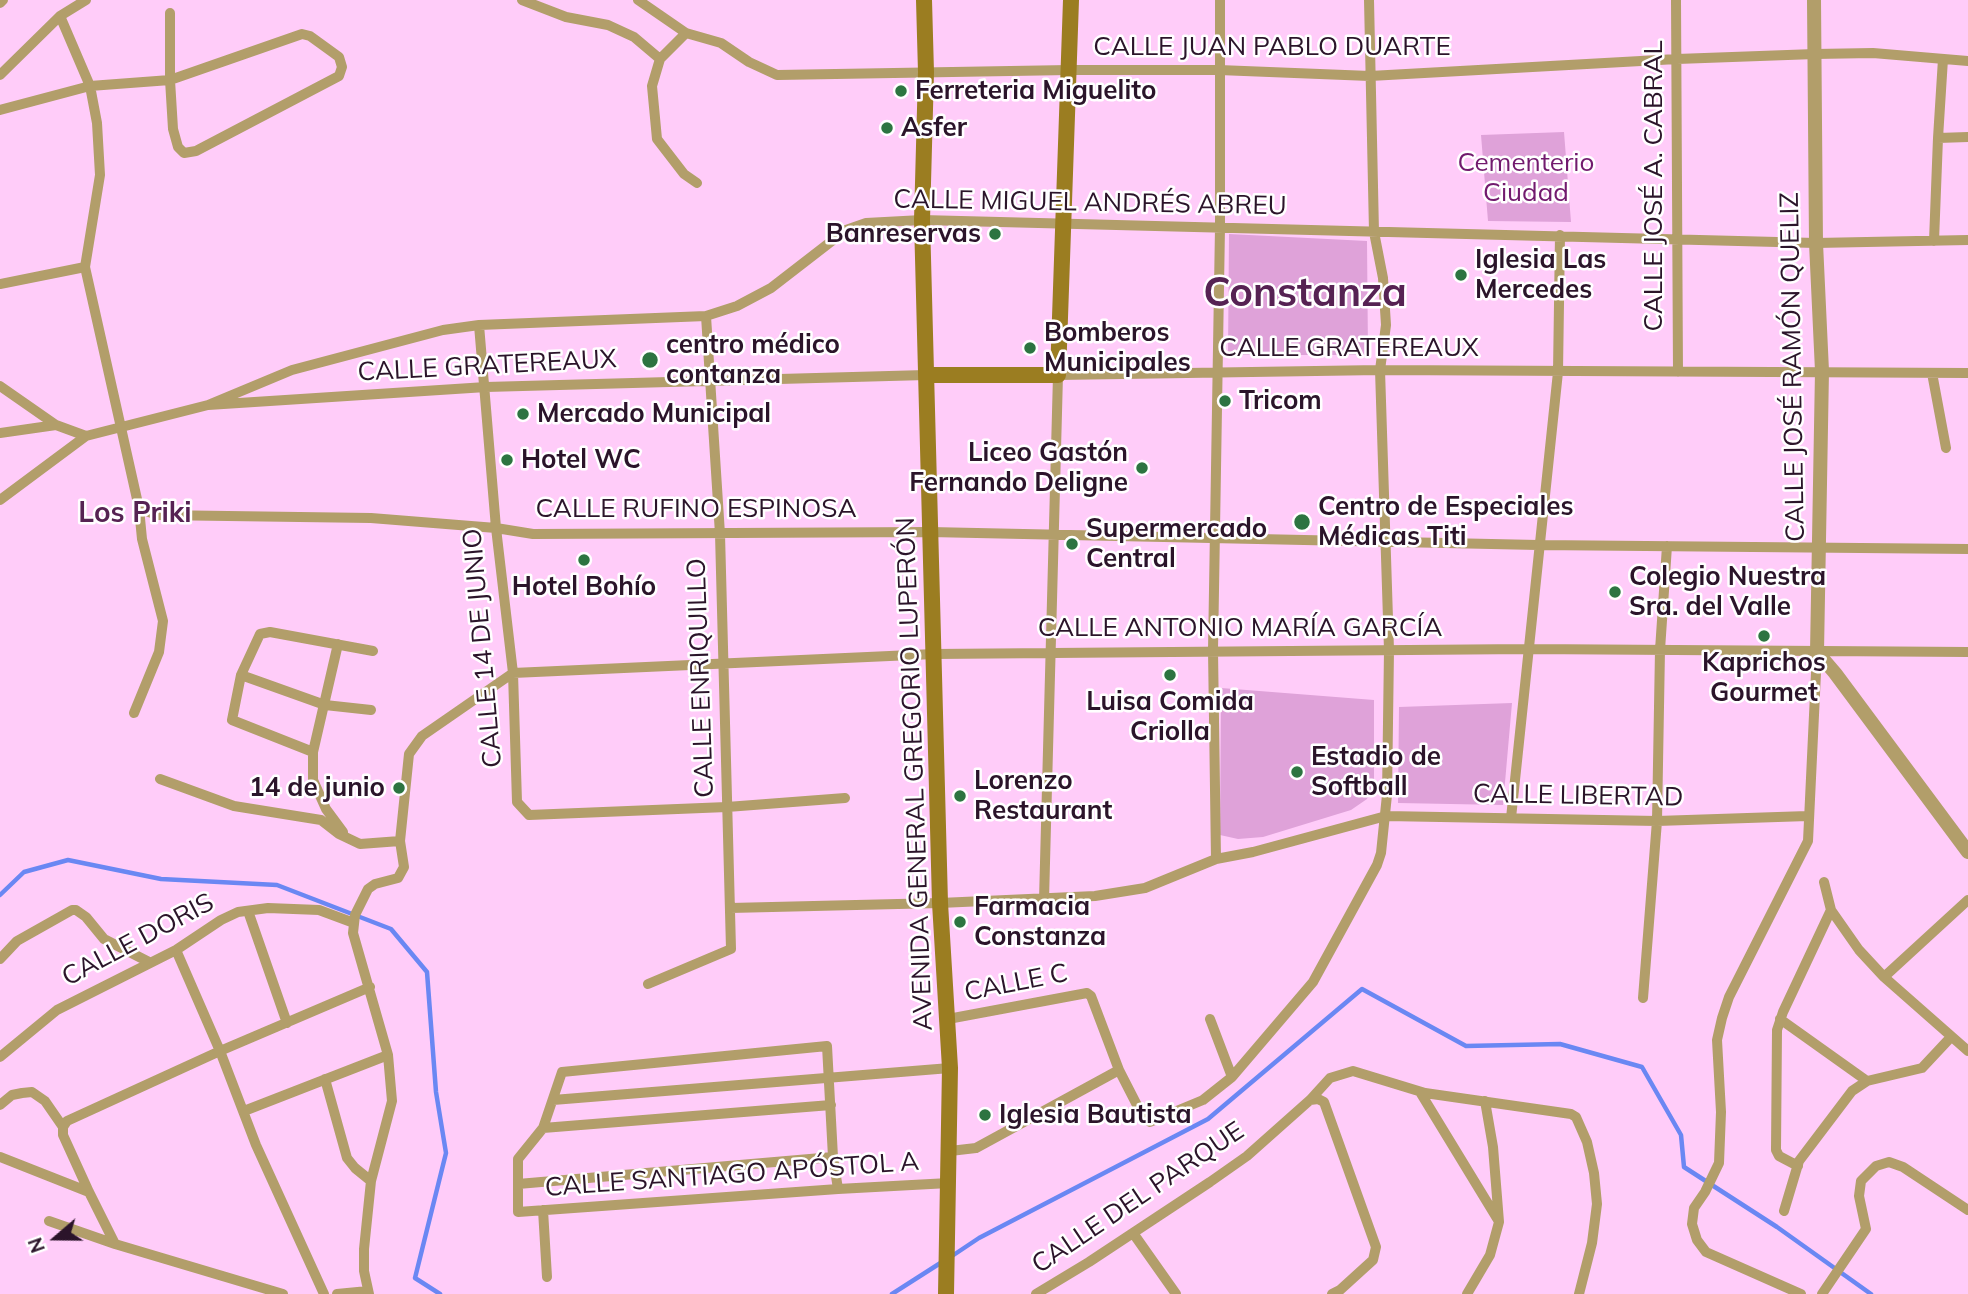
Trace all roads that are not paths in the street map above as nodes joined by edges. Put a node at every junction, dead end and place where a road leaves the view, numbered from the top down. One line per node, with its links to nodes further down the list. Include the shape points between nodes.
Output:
1 (86, 0): 11 (street)
2 (522, 0): 14 (street, via 566,17 608,24 634,37)
3 (638, 0): 12 (street, CALLE JUAN PABLO DUARTE)
4 (924, 0): 20 (main road, AVENIDA GENERAL GREGORIO LUPERÓN)
5 (1071, 0): 18 (main road)
6 (1220, 0): 19 (street)
7 (1369, 0): 22 (street)
8 (1676, 0): 15 (street, CALLE JOSÉ A. CABRAL)
9 (1815, 0): 13 (street, CALLE JOSÉ RAMÓN QUELIZ)
10 (170, 13): 23 (street)
11 (60, 16): 21 (street); 24 (street)
12 (686, 33): 14 (street); 20 (street, CALLE JUAN PABLO DUARTE, via 721,43 777,75)
13 (1815, 54): 15 (street, CALLE JUAN PABLO DUARTE); 16 (street, CALLE JUAN PABLO DUARTE); 37 (street, CALLE JOSÉ RAMÓN QUELIZ)
14 (660, 59): 28 (street, via 652,86 657,139 684,174)
15 (1676, 59): 22 (street, CALLE JUAN PABLO DUARTE); 34 (street, CALLE JOSÉ A. CABRAL)
16 (1943, 59): 17 (street, CALLE JUAN PABLO DUARTE); 27 (street)
17 (1968, 61)
18 (1069, 70): 19 (street, CALLE JUAN PABLO DUARTE); 20 (street, CALLE JUAN PABLO DUARTE); 30 (main road)
19 (1219, 71): 22 (street, CALLE JUAN PABLO DUARTE); 31 (street)
20 (926, 72): 29 (main road, AVENIDA GENERAL GREGORIO LUPERÓN)
21 (0, 75)
22 (1370, 76): 32 (street)
23 (170, 80): 23 (street, via 302,34 339,57 342,67 339,76 196,151 184,153 173,129); 24 (street)
24 (90, 86): 25 (street); 38 (street, via 100,176)
25 (0, 110)
26 (1968, 137): 27 (street)
27 (1938, 138): 36 (street)
28 (697, 183)
29 (922, 220): 30 (street, CALLE MIGUEL ANDRÉS ABREU); 40 (street, CALLE MIGUEL ANDRÉS ABREU, via 866,223 846,230 771,288); 49 (main road, AVENIDA GENERAL GREGORIO LUPERÓN)
30 (1063, 224): 31 (street, CALLE MIGUEL ANDRÉS ABREU); 50 (main road)
31 (1220, 227): 32 (street, CALLE MIGUEL ANDRÉS ABREU); 46 (street)
32 (1374, 232): 33 (street, CALLE MIGUEL ANDRÉS ABREU); 42 (street, via 1385,314)
33 (1560, 235): 34 (street, CALLE MIGUEL ANDRÉS ABREU); 44 (street)
34 (1679, 238): 37 (street, CALLE MIGUEL ANDRÉS ABREU); 45 (street, CALLE JOSÉ A. CABRAL)
35 (1968, 240): 36 (street, CALLE MIGUEL ANDRÉS ABREU)
36 (1934, 241): 37 (street, CALLE MIGUEL ANDRÉS ABREU)
37 (1816, 243): 43 (street, CALLE JOSÉ RAMÓN QUELIZ)
38 (85, 267): 39 (street); 56 (street)
39 (0, 284)
40 (706, 316): 41 (street, CALLE MIGUEL ANDRÉS ABREU); 51 (street, CALLE ENRIQUILLO)
41 (479, 325): 53 (street, CALLE 14 DE JUNIO); 54 (street, CALLE MIGUEL ANDRÉS ABREU, via 443,330 305,367)
42 (1380, 370): 44 (street, CALLE GRATEREAUX); 46 (street, CALLE GRATEREAUX); 67 (street)
43 (1822, 371): 45 (street, CALLE GRATEREAUX); 47 (street, CALLE GRATEREAUX); 70 (street, CALLE JOSÉ RAMÓN QUELIZ)
44 (1558, 372): 45 (street, CALLE GRATEREAUX); 68 (street)
45 (1678, 372)
46 (1217, 373): 50 (street, CALLE GRATEREAUX); 66 (street)
47 (1932, 373): 48 (street, CALLE GRATEREAUX); 59 (street)
48 (1968, 373)
49 (926, 375): 50 (main road, CALLE GRATEREAUX); 51 (street, CALLE GRATEREAUX); 63 (main road, AVENIDA GENERAL GREGORIO LUPERÓN)
50 (1058, 375): 64 (street)
51 (709, 380): 53 (street, CALLE GRATEREAUX); 65 (street, CALLE ENRIQUILLO)
52 (0, 386): 55 (street)
53 (486, 387): 54 (street, CALLE GRATEREAUX); 62 (street, CALLE 14 DE JUNIO)
54 (208, 405): 56 (street, CALLE GRATEREAUX)
55 (56, 425): 57 (street); 58 (street)
56 (119, 427): 58 (street, CALLE GRATEREAUX); 61 (street)
57 (0, 433)
58 (86, 436): 60 (street, CALLE GRATEREAUX)
59 (1946, 447)
60 (0, 500)
61 (139, 508): 62 (street, CALLE RUFINO ESPINOSA, via 156,515 371,519); 87 (street, via 163,621 156,663)
62 (496, 528): 65 (street, CALLE RUFINO ESPINOSA, via 533,534); 83 (street, CALLE 14 DE JUNIO)
63 (930, 531): 64 (street, CALLE RUFINO ESPINOSA); 65 (street, CALLE RUFINO ESPINOSA); 81 (main road, AVENIDA GENERAL GREGORIO LUPERÓN)
64 (1053, 533): 66 (street, CALLE RUFINO ESPINOSA); 80 (street)
65 (720, 534): 82 (street, CALLE ENRIQUILLO)
66 (1213, 537): 67 (street, CALLE RUFINO ESPINOSA); 74 (street)
67 (1385, 542): 68 (street, CALLE RUFINO ESPINOSA); 75 (street)
68 (1538, 545): 69 (street, CALLE RUFINO ESPINOSA); 73 (street)
69 (1667, 546): 70 (street, CALLE RUFINO ESPINOSA); 76 (street)
70 (1819, 547): 71 (street, CALLE RUFINO ESPINOSA); 78 (street, CALLE JOSÉ RAMÓN QUELIZ)
71 (1968, 549)
72 (338, 644): 77 (street); 84 (street, via 260,634); 85 (street)
73 (1528, 649): 75 (street, CALLE ANTONIO MARÍA GARCÍA); 76 (street, CALLE ANTONIO MARÍA GARCÍA); 94 (street)
74 (1213, 650): 75 (street, CALLE ANTONIO MARÍA GARCÍA); 80 (street, CALLE ANTONIO MARÍA GARCÍA); 99 (street)
75 (1389, 650): 92 (street)
76 (1660, 650): 78 (street, CALLE ANTONIO MARÍA GARCÍA); 95 (street)
77 (373, 651)
78 (1817, 652): 79 (street, CALLE ANTONIO MARÍA GARCÍA); 93 (street, CALLE JOSÉ RAMÓN QUELIZ); 98 (street)
79 (1968, 652)
80 (1051, 653): 81 (street, CALLE ANTONIO MARÍA GARCÍA); 101 (street)
81 (934, 654): 82 (street, CALLE ANTONIO MARÍA GARCÍA); 103 (main road, AVENIDA GENERAL GREGORIO LUPERÓN)
82 (721, 665): 83 (street, CALLE ANTONIO MARÍA GARCÍA); 91 (street, CALLE ENRIQUILLO)
83 (513, 673): 91 (street, CALLE 14 DE JUNIO, via 517,802 529,815); 97 (street, via 422,736 409,754)
84 (241, 675): 85 (street); 88 (street, via 232,720)
85 (325, 705): 86 (street); 88 (street)
86 (371, 710)
87 (134, 713)
88 (313, 752): 96 (street, via 313,780 326,809)
89 (160, 779): 96 (street, via 234,806 321,820)
90 (845, 798): 91 (street, CALLE 14 DE JUNIO)
91 (727, 807): 104 (street, CALLE ENRIQUILLO)
92 (1386, 816): 94 (street, CALLE LIBERTAD); 99 (street, CALLE LIBERTAD); 127 (street, via 1377,865 1313,982)
93 (1808, 816): 95 (street, CALLE LIBERTAD); 166 (street, CALLE JOSÉ RAMÓN QUELIZ, via 1808,841 1722,1018 1717,1040 1719,1163 1694,1208 1692,1224 1706,1252)
94 (1511, 818): 95 (street, CALLE LIBERTAD)
95 (1657, 821): 114 (street)
96 (347, 837): 97 (street, via 360,844)
97 (400, 841): 107 (street, via 402,873 368,889)
98 (1968, 852)
99 (1216, 859): 101 (street, CALLE LIBERTAD, via 1145,888)
100 (1824, 882): 105 (street)
101 (1044, 900): 103 (street, CALLE LIBERTAD)
102 (1968, 900): 111 (street)
103 (940, 904): 104 (street, CALLE LIBERTAD); 115 (main road, AVENIDA GENERAL GREGORIO LUPERÓN)
104 (730, 908): 112 (street, CALLE ENRIQUILLO, via 731,949)
105 (1831, 910): 111 (street); 117 (street)
106 (248, 911): 107 (street, CALLE DORIS, via 319,910); 108 (street, CALLE DORIS, via 221,920); 118 (street)
107 (354, 923): 113 (street)
108 (176, 950): 110 (street, CALLE DORIS); 120 (street)
109 (0, 958): 110 (street, via 17,941 72,909 86,917 104,939)
110 (149, 962): 123 (street, CALLE DORIS, via 57,1010)
111 (1884, 977): 119 (street)
112 (648, 984)
113 (370, 987): 118 (street); 122 (street)
114 (1643, 998)
115 (948, 1019): 124 (main road, AVENIDA GENERAL GREGORIO LUPERÓN); 125 (street, CALLE C, via 1081,993 1091,996)
116 (1210, 1019): 127 (street)
117 (1780, 1019): 129 (street); 142 (street, via 1776,1150)
118 (287, 1023): 120 (street)
119 (1951, 1037): 121 (street); 129 (street, via 1922,1068)
120 (220, 1051): 136 (street); 137 (street, via 66,1121)
121 (1968, 1051)
122 (388, 1055): 128 (street); 143 (street, via 392,1101)
123 (0, 1057)
124 (950, 1068): 126 (street); 139 (main road, AVENIDA GENERAL GREGORIO LUPERÓN)
125 (1119, 1070): 127 (street, via 1150,1122 1203,1100); 139 (street, via 976,1148)
126 (830, 1077): 131 (street); 131 (street, via 827,1046 562,1072); 135 (street)
127 (1232, 1077)
128 (326, 1079): 136 (street); 143 (street, via 347,1158)
129 (1867, 1081): 142 (street, via 1840,1104)
130 (1420, 1092): 132 (street, CALLE DEL PARQUE, via 1353,1071 1330,1078); 133 (street, CALLE DEL PARQUE); 152 (street)
131 (553, 1100): 138 (street)
132 (1310, 1100): 153 (street, CALLE DEL PARQUE, via 1247,1156); 163 (street, via 1324,1102 1376,1247 1373,1260)
133 (1485, 1101): 152 (street); 165 (street, CALLE DEL PARQUE, via 1571,1114 1579,1121 1594,1173 1597,1204)
134 (0, 1105): 137 (street, via 12,1095 32,1093 45,1101)
135 (831, 1105): 138 (street); 141 (street)
136 (244, 1111): 158 (street)
137 (63, 1127): 147 (street)
138 (543, 1129): 145 (street, via 518,1159)
139 (950, 1151): 144 (main road, AVENIDA GENERAL GREGORIO LUPERÓN)
140 (0, 1157): 147 (street)
141 (833, 1157): 145 (street); 146 (street)
142 (1798, 1166): 150 (street)
143 (371, 1181): 156 (street, via 364,1250)
144 (949, 1183): 146 (street, CALLE SANTIAGO APÓSTOL A); 160 (main road, AVENIDA GENERAL GREGORIO LUPERÓN)
145 (518, 1184): 148 (street, CALLE SANTIAGO APÓSTOL A, via 518,1212)
146 (838, 1189): 148 (street, CALLE SANTIAGO APÓSTOL A)
147 (89, 1192): 154 (street)
148 (543, 1210): 155 (street)
149 (1968, 1210): 167 (street, via 1903,1167 1889,1161 1876,1166 1861,1181 1858,1196 1866,1228)
150 (1784, 1211)
151 (49, 1222): 154 (street)
152 (1499, 1222): 164 (street, via 1490,1255)
153 (1133, 1233): 161 (street, CALLE DEL PARQUE); 162 (street)
154 (115, 1244): 157 (street)
155 (547, 1277)
156 (369, 1293): 159 (street)
157 (283, 1294)
158 (324, 1294)
159 (337, 1294)
160 (946, 1294)
161 (1036, 1294)
162 (1176, 1294)
163 (1332, 1294)
164 (1467, 1294)
165 (1579, 1294)
166 (1801, 1294)
167 (1822, 1294)

